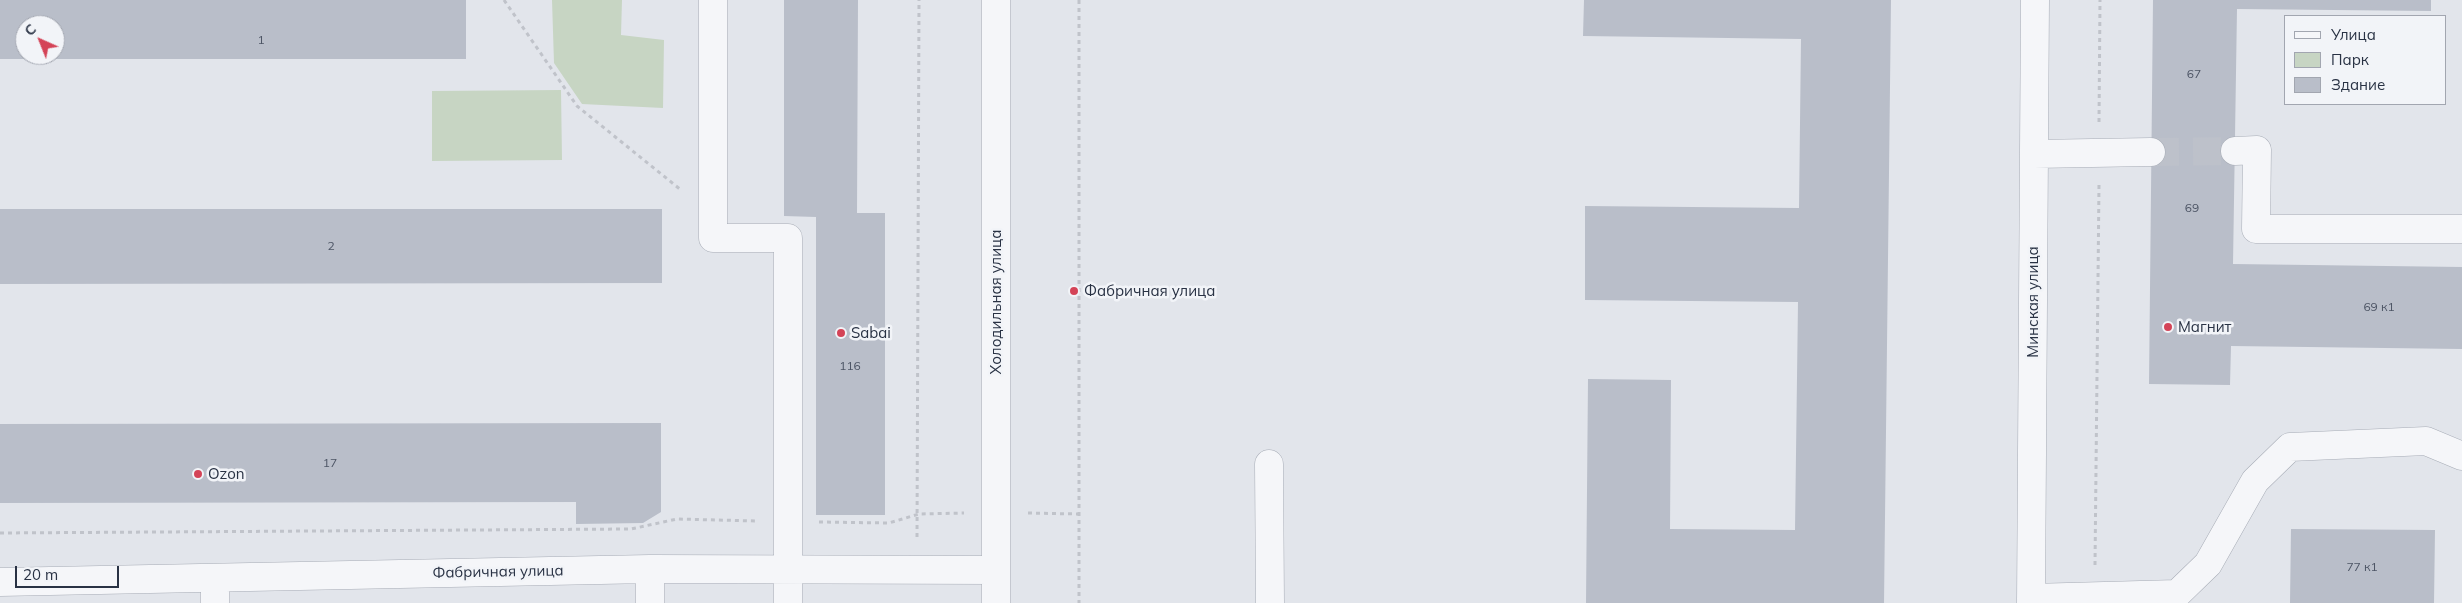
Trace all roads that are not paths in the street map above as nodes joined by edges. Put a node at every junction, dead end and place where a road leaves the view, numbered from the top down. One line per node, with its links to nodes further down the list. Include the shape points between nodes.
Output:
1 (713, 0): 11 (street, via 713,238 788,238)
2 (996, 0): 12 (street, Холодильная улица)
3 (2035, 0): 6 (street, Минская улица)
4 (2235, 150): 7 (street, via 2257,150 2256,229)
5 (2151, 152): 6 (street)
6 (2034, 154): 15 (street, Минская улица)
7 (2462, 229)
8 (2462, 456): 15 (street, via 2426,441 2290,447 2255,481 2208,564 2177,594)
9 (1268, 464): 19 (street)
10 (650, 569): 11 (street, Фабричная улица); 14 (street, Фабричная улица); 16 (street)
11 (788, 569): 12 (street, Фабричная улица); 17 (street)
12 (996, 570): 18 (street, Холодильная улица)
13 (0, 582): 14 (street, Фабричная улица)
14 (215, 591)
15 (2031, 601)
16 (650, 603)
17 (788, 603)
18 (996, 603)
19 (1270, 603)

